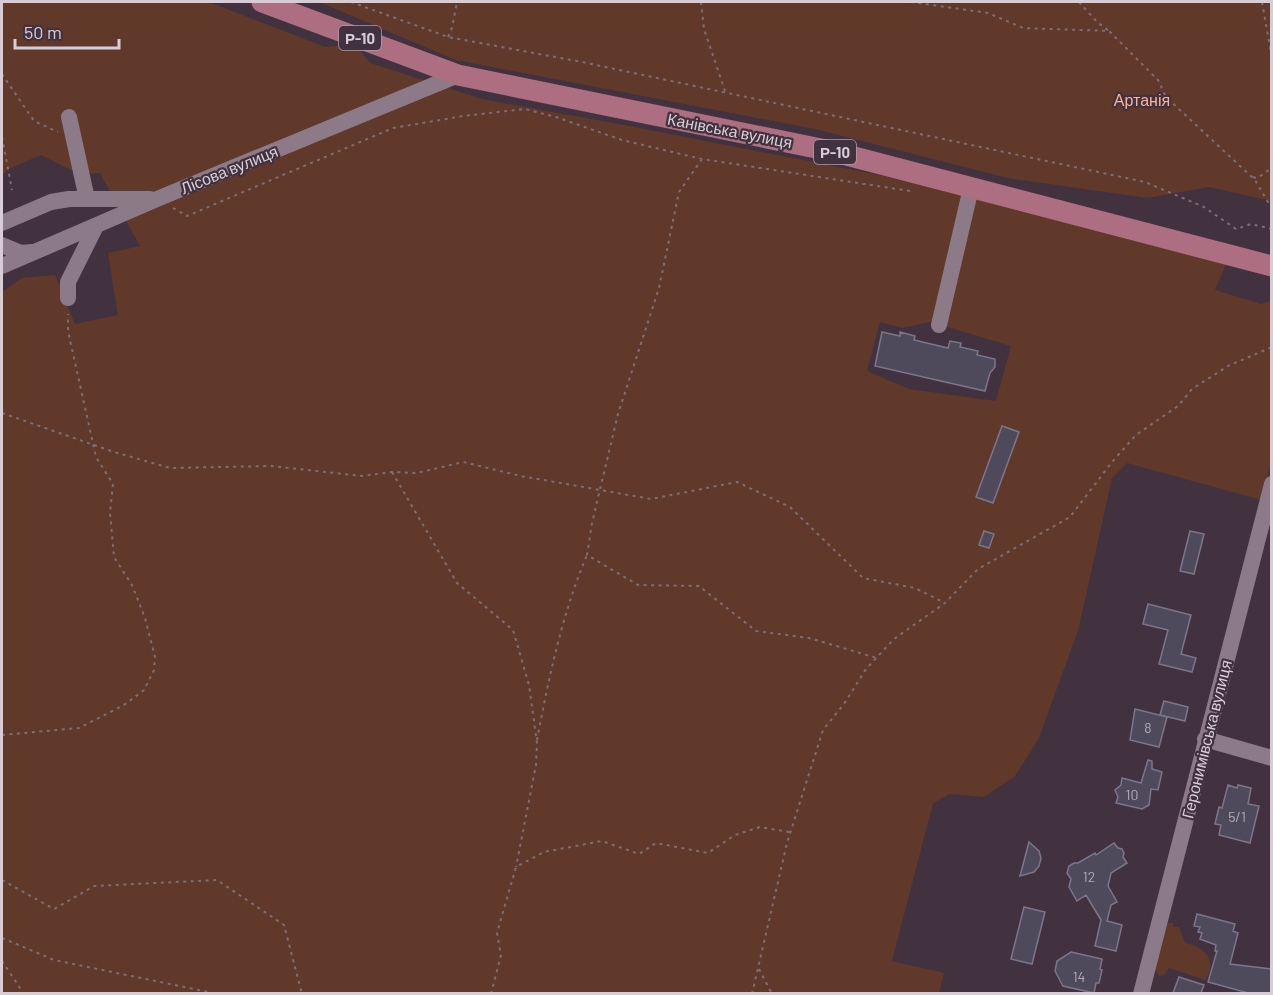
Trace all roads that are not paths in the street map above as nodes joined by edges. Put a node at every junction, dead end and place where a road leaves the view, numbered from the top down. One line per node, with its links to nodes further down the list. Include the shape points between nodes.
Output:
1 (262, 2): 2 (main road, Канівська вулиця / Р-10)
2 (458, 75): 4 (main road, Канівська вулиця / Р-10, via 820,148); 6 (street, Лісова вулиця)
3 (69, 117): 5 (street)
4 (971, 188): 12 (main road, Канівська вулиця / Р-10); 14 (street)
5 (87, 199): 6 (street); 7 (street, via 51,202)
6 (157, 199): 8 (street, Лісова вулиця)
7 (2, 223)
8 (96, 226): 10 (street, Лісова вулиця); 13 (street, via 68,282)
9 (2, 245): 10 (street, via 21,253)
10 (33, 252): 11 (street, Лісова вулиця)
11 (2, 266)
12 (1272, 266)
13 (68, 298)
14 (939, 325)
15 (1272, 484): 16 (street, Геронимівська вулиця)
16 (1205, 739): 17 (street); 18 (street, Геронимівська вулиця)
17 (1272, 758)
18 (1141, 993)

